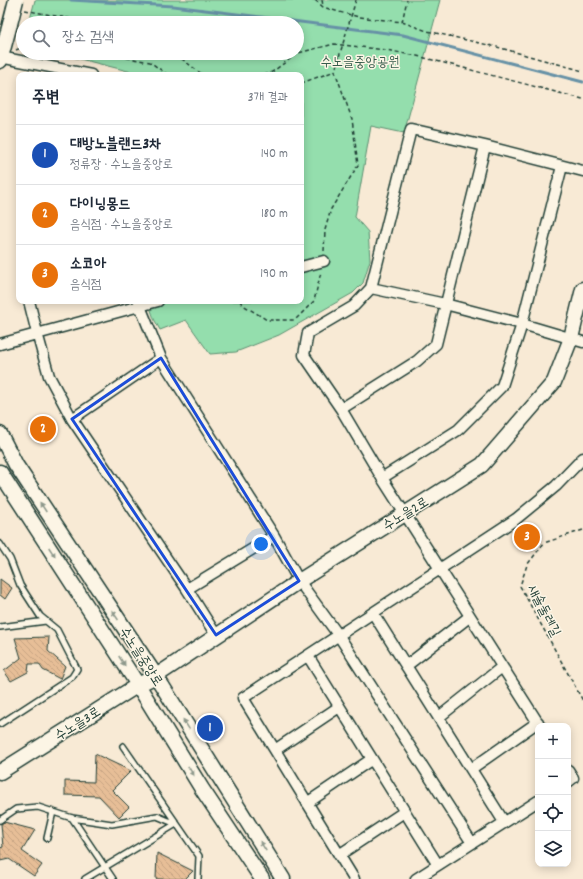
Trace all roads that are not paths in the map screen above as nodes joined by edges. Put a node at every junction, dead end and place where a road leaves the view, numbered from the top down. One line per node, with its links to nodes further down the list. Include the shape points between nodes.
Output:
1 (20, 5): 2 (main road, bridge, via 10,24)
2 (0, 58): 3 (street)
3 (62, 72)
4 (485, 146): 5 (street); 9 (street, via 411,129); 14 (street)
5 (562, 166): 6 (street); 15 (street)
6 (583, 171)
7 (324, 261): 8 (street)
8 (304, 266)
9 (371, 288): 14 (street); 20 (street, via 354,306 308,333 304,355)
10 (583, 289): 17 (main road, 수노을2로)
11 (31, 304): 16 (street)
12 (136, 304): 16 (street)
13 (139, 304): 19 (street)
14 (445, 304): 15 (street); 20 (street, via 436,344 417,361)
15 (522, 324): 17 (street); 25 (street, via 502,386 458,430)
16 (37, 333): 18 (street); 21 (street, via 49,376)
17 (577, 340): 26 (main road, 수노을2로, via 554,382 482,465)
18 (0, 344)
19 (161, 358): 21 (street); 27 (street)
20 (341, 409): 25 (street)
21 (72, 419): 33 (street)
22 (0, 434): 43 (main road, 수노을중앙로, one-way to 22, via 24,478)
23 (583, 458): 31 (street, via 556,486 516,519)
24 (0, 472): 44 (main road, 수노을중앙로, one-way to 44)
25 (382, 478): 26 (street)
26 (405, 513): 31 (street); 32 (main road, 수노을2로)
27 (274, 536): 32 (street); 33 (street)
28 (0, 544): 30 (lane)
29 (0, 553): 30 (lane)
30 (6, 553): 36 (lane, via 20,586)
31 (440, 570): 34 (street); 35 (street)
32 (299, 581): 38 (main road, 수노을2로); 39 (street)
33 (187, 589): 38 (street)
34 (373, 613): 39 (street); 41 (street)
35 (469, 616): 41 (street); 42 (street)
36 (46, 621): 37 (lane); 48 (lane, via 57,630 77,669 72,677)
37 (0, 627)
38 (216, 635): 43 (main road, 수노을2로)
39 (338, 636): 40 (street); 64 (street)
40 (308, 656): 45 (street); 51 (street, via 243,698)
41 (406, 666): 46 (street)
42 (502, 668): 46 (street); 47 (street)
43 (156, 676): 44 (main road, 수노을3로); 72 (main road, 수노을중앙로, one-way to 43)
44 (138, 685): 54 (main road, 수노을3로); 71 (main road, 수노을중앙로, one-way to 71, via 202,789)
45 (339, 707): 51 (street); 52 (street)
46 (439, 717): 53 (street)
47 (538, 723)
48 (0, 724)
49 (535, 727): 53 (street)
50 (123, 746): 62 (lane)
51 (275, 750): 55 (street)
52 (372, 759): 55 (street); 58 (street)
53 (471, 769): 61 (street)
54 (0, 772)
55 (307, 803): 65 (street)
56 (535, 803): 61 (street)
57 (54, 812): 59 (lane); 60 (lane, via 38,807 16,809); 63 (lane)
58 (404, 812): 65 (street); 66 (street)
59 (72, 818): 62 (lane, via 112,824 157,816); 67 (lane)
60 (0, 820)
61 (504, 822): 64 (street)
62 (176, 824): 67 (lane); 70 (lane, via 199,856)
63 (47, 838)
64 (472, 843): 66 (street)
65 (339, 855): 73 (street)
66 (438, 865): 74 (street)
67 (105, 867): 68 (lane); 69 (lane)
68 (85, 879)
69 (113, 879)
70 (198, 879)
71 (262, 879)
72 (283, 879)
73 (354, 879)
74 (416, 879)

